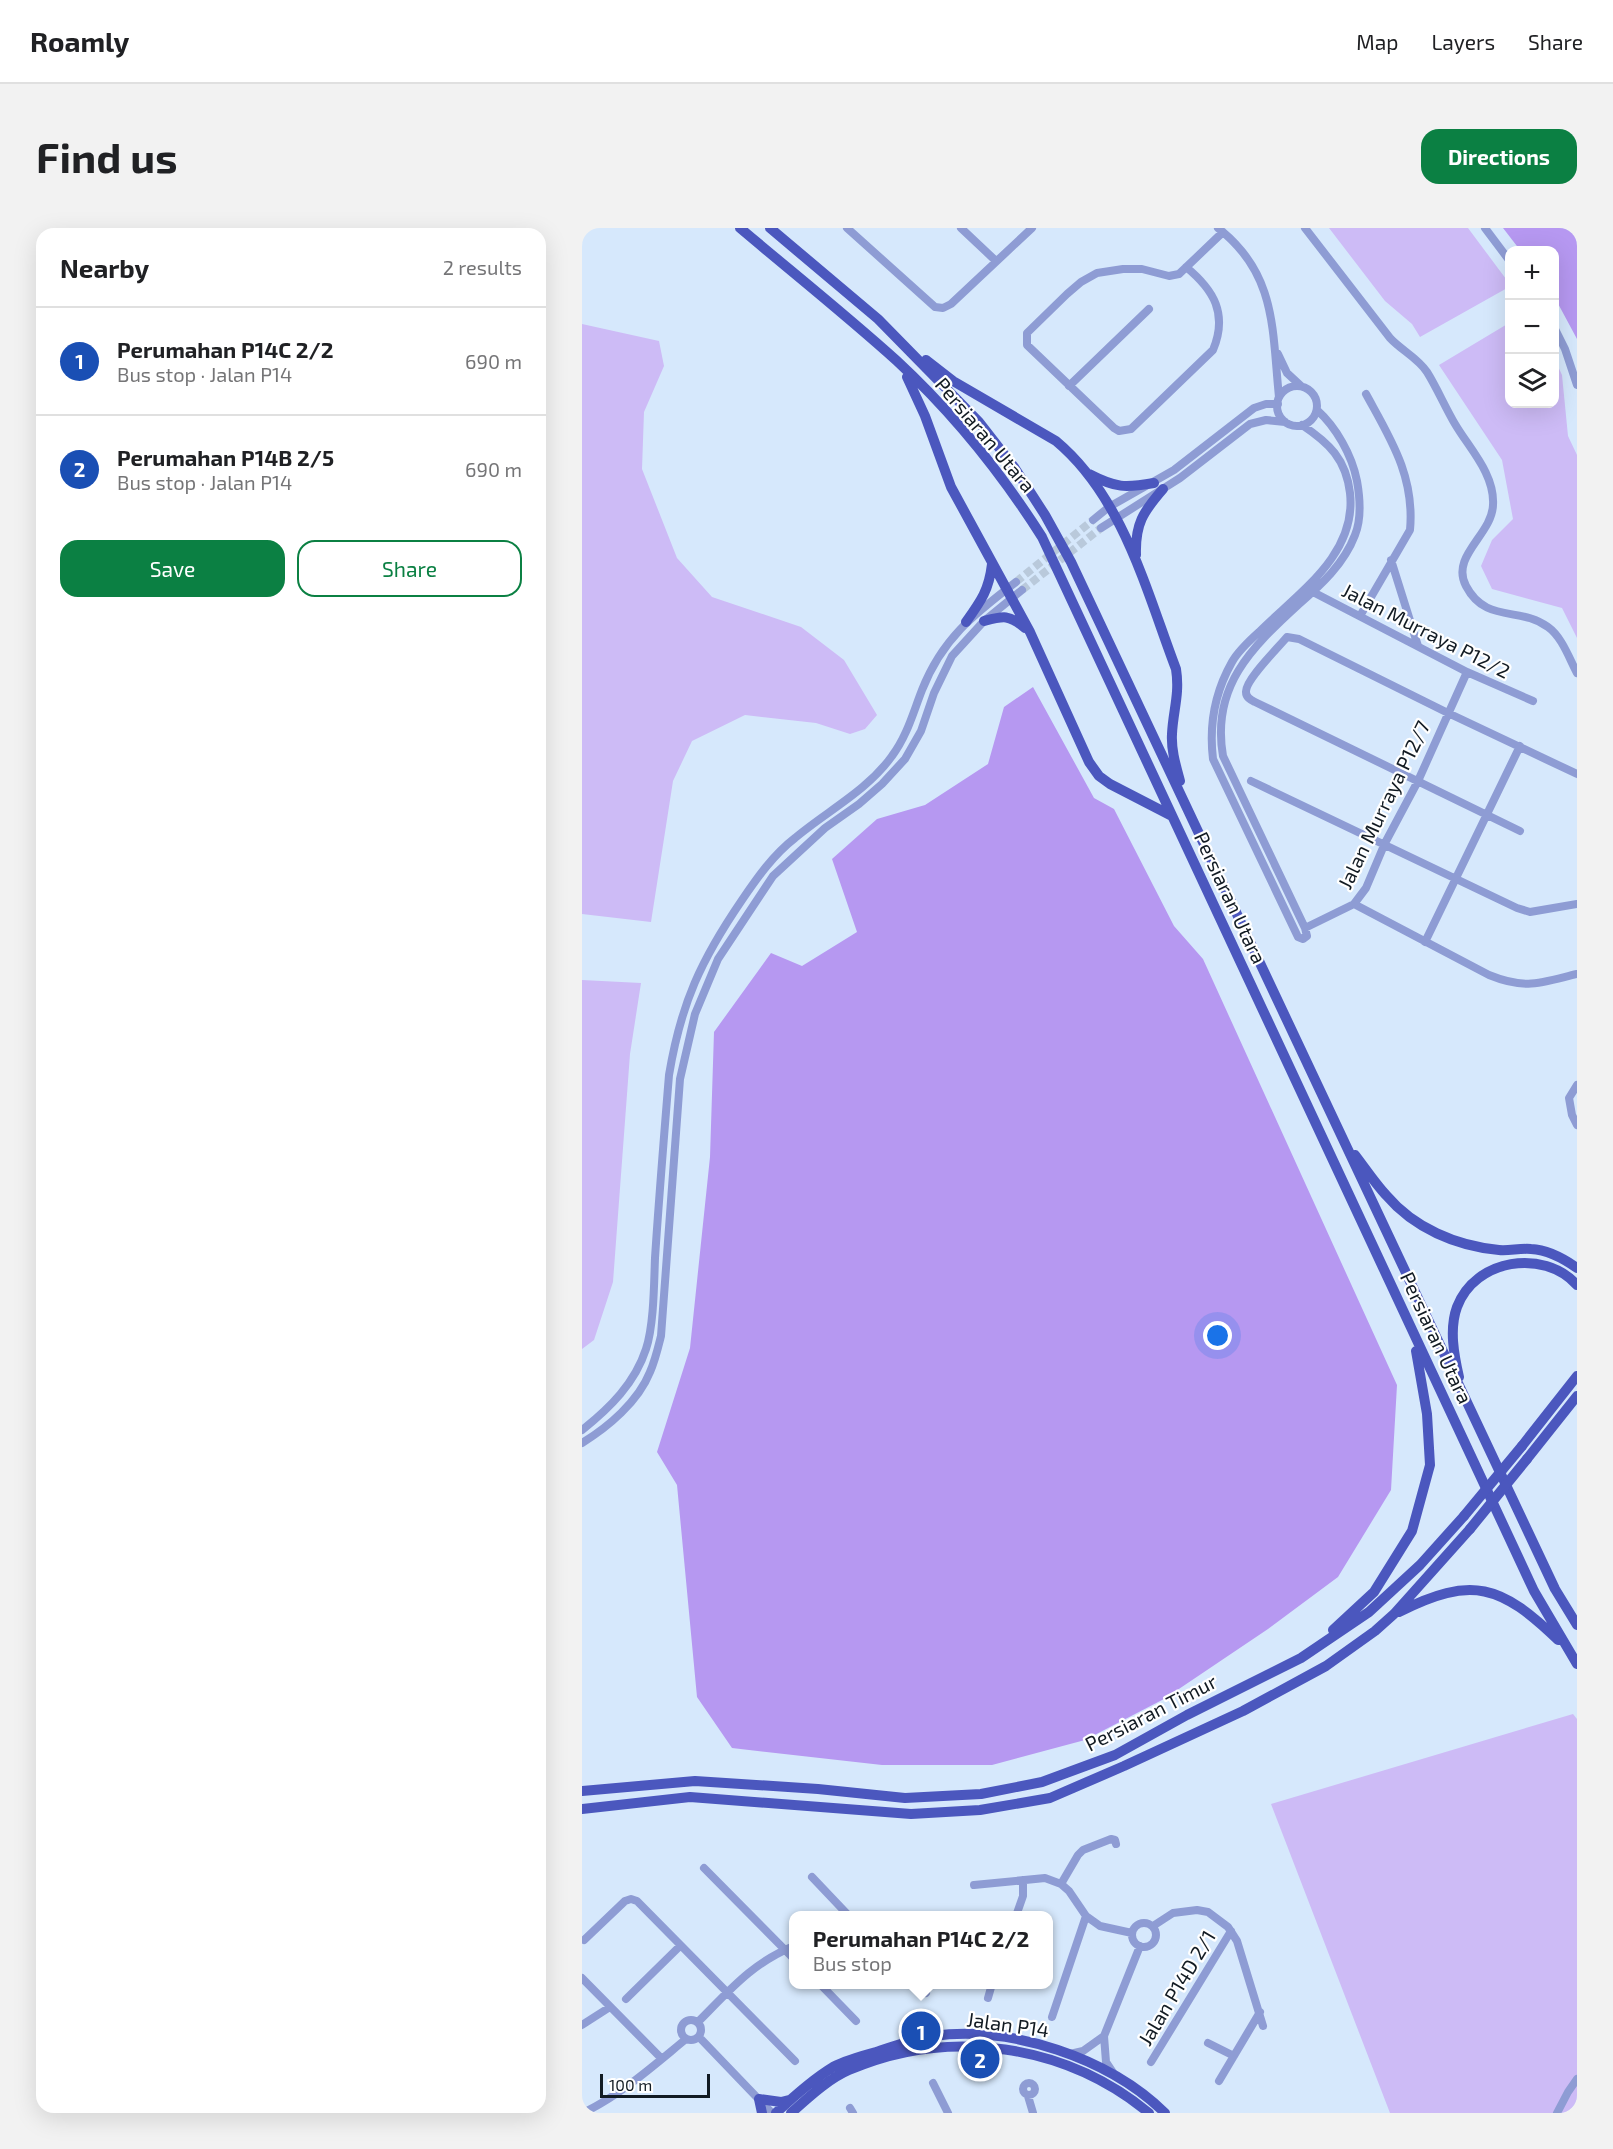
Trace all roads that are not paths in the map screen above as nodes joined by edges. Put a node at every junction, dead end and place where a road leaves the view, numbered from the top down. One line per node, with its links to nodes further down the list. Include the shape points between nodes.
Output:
1 (740, 228): 16 (main road, Persiaran Utara)
2 (770, 228): 13 (main road, Persiaran Utara)
3 (847, 228): 10 (street, via 935,307 951,304)
4 (962, 228): 10 (street)
5 (1032, 228): 10 (street)
6 (1305, 228): 43 (street, via 1390,338 1426,371 1481,462 1494,504 1490,524 1463,563 1466,587 1480,604 1490,609 1536,620 1548,627 1557,635)
7 (1485, 228): 9 (street)
8 (1221, 230): 11 (street); 15 (street, via 1253,264 1265,289)
9 (1505, 255)
10 (996, 261)
11 (1186, 267): 18 (street, via 1169,276 1123,269 1097,273 1081,282 1027,333 1027,345); 18 (street, via 1203,281 1215,300 1220,321 1213,350 1137,425 1126,431 1113,428)
12 (1149, 309): 18 (street)
13 (878, 319): 25 (main road, via 952,381 1056,441); 50 (main road, Persiaran Utara, via 979,422 1045,514)
14 (1559, 338): 17 (street)
15 (1275, 348): 19 (street, via 1287,373); 21 (street)
16 (899, 363): 33 (main road, via 920,404 951,487); 51 (main road, Persiaran Utara, via 1004,480 1042,537)
17 (1577, 385)
18 (1069, 386)
19 (1300, 386): 21 (street, via 1290,387); 22 (street, via 1312,392)
20 (1366, 394): 32 (street, via 1400,456 1408,482 1410,530)
21 (1278, 400): 23 (street, via 1279,414); 26 (street, via 1254,408)
22 (1317, 410): 24 (street, via 1312,420); 36 (street, via 1329,422 1348,455 1360,507 1356,533 1347,554 1328,578)
23 (1285, 422): 24 (street); 26 (street, via 1266,420 1250,424 1204,460)
24 (1302, 425): 36 (street, via 1338,455 1351,504 1347,529 1337,551)
25 (1086, 472): 26 (main road, via 1108,483); 27 (main road)
26 (1159, 486): 27 (street); 28 (street); 31 (main road, via 1139,523)
27 (1109, 507): 28 (main road); 29 (street)
28 (1116, 517): 30 (street); 31 (main road)
29 (1094, 520)
30 (1101, 528)
31 (1136, 560): 50 (main road, via 1176,669 1178,699 1173,753)
32 (1391, 560): 37 (street); 41 (street)
33 (992, 564): 34 (main road); 39 (main road, via 985,596)
34 (1011, 590): 35 (street); 38 (street); 39 (street); 40 (main road)
35 (1022, 590)
36 (1309, 590): 37 (street, Jalan Murraya P12/2); 56 (street, Jalan Murraya P12/7, via 1239,666 1228,688 1221,730 1223,756 1305,928)
37 (1360, 616): 41 (street, Jalan Murraya P12/2)
38 (984, 621): 40 (main road, via 1009,617); 70 (street, via 952,656 905,759 874,791 825,828 774,876 718,959 695,1014 680,1080 661,1336 650,1373 634,1398 611,1422)
39 (966, 622): 69 (street, via 943,647 909,729 893,756 873,779 792,840 765,868 707,955 674,1041 647,1347 620,1396)
40 (1030, 632): 51 (main road, via 1099,776)
41 (1418, 646): 42 (street, Jalan Murraya P12/2)
42 (1467, 672): 44 (street, Jalan Murraya P12/2); 45 (street, Jalan Murraya P12/7)
43 (1577, 673)
44 (1533, 701)
45 (1448, 713): 46 (street); 49 (street, Jalan Murraya P12/7); 49 (street, via 1291,637 1264,661 1247,687 1248,698 1255,702)
46 (1520, 746): 47 (street); 52 (street)
47 (1576, 773)
48 (1251, 781): 54 (street)
49 (1418, 781): 52 (street); 54 (street, Jalan Murraya P12/7)
50 (1185, 803): 62 (main road, Persiaran Utara)
51 (1172, 816): 65 (main road, Persiaran Utara)
52 (1487, 816): 53 (street); 55 (street)
53 (1520, 831)
54 (1385, 843): 55 (street); 56 (street, Jalan Murraya P12/7, via 1366,888)
55 (1455, 879): 57 (street, via 1530,912); 58 (street)
56 (1354, 903): 58 (street)
57 (1577, 904)
58 (1425, 942): 59 (street, via 1510,983 1532,984)
59 (1577, 974)
60 (1577, 1085): 61 (street, via 1569,1098)
61 (1577, 1125)
62 (1342, 1138): 63 (main road, via 1387,1196 1420,1225 1476,1246 1549,1253); 68 (main road, Persiaran Utara)
63 (1577, 1268)
64 (1577, 1285): 68 (main road, via 1555,1270 1527,1262 1499,1266 1475,1282 1456,1309 1454,1325 1453,1343)
65 (1412, 1332): 73 (main road, Persiaran Utara, via 1534,1591); 74 (main road, via 1427,1414 1430,1465 1412,1531 1374,1592)
66 (1577, 1376): 74 (main road, Persiaran Timur, bridge, via 1420,1565 1369,1612)
67 (1577, 1396): 71 (main road, Persiaran Timur, bridge, via 1470,1529)
68 (1464, 1397): 72 (main road, Persiaran Utara)
69 (582, 1430)
70 (582, 1443)
71 (1394, 1614): 73 (main road, via 1442,1594 1475,1590 1513,1602); 77 (main road, Persiaran Timur, via 1334,1660 1287,1688 1050,1798 980,1810 911,1814 690,1797)
72 (1577, 1625)
73 (1567, 1649): 75 (main road, Persiaran Utara)
74 (1301, 1658): 76 (main road, Persiaran Timur, via 1115,1755 1042,1782 981,1794 905,1798 695,1781)
75 (1577, 1664)
76 (582, 1791)
77 (582, 1809)
78 (1116, 1844): 82 (street, via 1111,1839 1083,1850)
79 (704, 1868): 94 (street)
80 (812, 1877): 84 (street)
81 (1023, 1880): 82 (street, via 1045,1878); 83 (street); 85 (street)
82 (1061, 1884): 86 (street)
83 (974, 1885)
84 (845, 1911)
85 (1018, 1911)
86 (1086, 1916): 89 (street, via 1100,1926); 106 (street)
87 (1153, 1926): 88 (street, via 1173,1913 1197,1910 1208,1912); 89 (street, via 1141,1922); 92 (street, via 1157,1933 1155,1941)
88 (1231, 1931): 105 (street); 119 (street, Jalan P14D 2/1)
89 (1132, 1933): 92 (street)
90 (584, 1940): 91 (street, via 631,1899)
91 (680, 1946): 100 (street); 103 (street)
92 (1140, 1947): 111 (street)
93 (789, 1948): 94 (street)
94 (784, 1950): 95 (street); 100 (street, via 748,1972)
95 (789, 1954)
96 (582, 1978): 104 (street)
97 (825, 1989): 107 (street)
98 (922, 1989): 101 (street)
99 (991, 1989): 102 (street)
100 (728, 1992): 108 (street); 118 (street)
101 (926, 1993)
102 (988, 1998)
103 (626, 1999)
104 (610, 2007): 109 (street); 117 (street)
105 (1260, 2012): 110 (street); 116 (street)
106 (1052, 2017)
107 (856, 2021)
108 (698, 2022): 112 (street, via 702,2027); 113 (street, via 688,2019 683,2023 681,2030)
109 (582, 2025)
110 (1263, 2026)
111 (1104, 2036): 115 (street, via 1083,2051); 120 (street, via 1106,2062)
112 (699, 2037): 113 (street); 125 (street)
113 (686, 2039): 117 (street)
114 (1208, 2043): 116 (street)
115 (1070, 2054): 120 (main road, Jalan P14); 126 (main road, Jalan P14, via 1006,2038 933,2036 845,2061)
116 (1234, 2056): 122 (street)
117 (662, 2059): 127 (street, via 606,2102)
118 (795, 2061)
119 (1151, 2062)
120 (1118, 2079): 134 (main road, Jalan P14)
121 (1577, 2079): 135 (street)
122 (1219, 2081)
123 (933, 2083): 131 (street)
124 (1028, 2096): 132 (street)
125 (759, 2099): 126 (main road); 128 (main road); 129 (street)
126 (792, 2099): 129 (main road, Jalan P14)
127 (583, 2113)
128 (762, 2113)
129 (774, 2113)
130 (791, 2113): 133 (main road, Jalan P14, via 849,2070 896,2054 963,2045 1005,2048 1064,2064 1100,2080)
131 (948, 2113)
132 (1034, 2113)
133 (1149, 2113)
134 (1165, 2113)
135 (1557, 2113)

